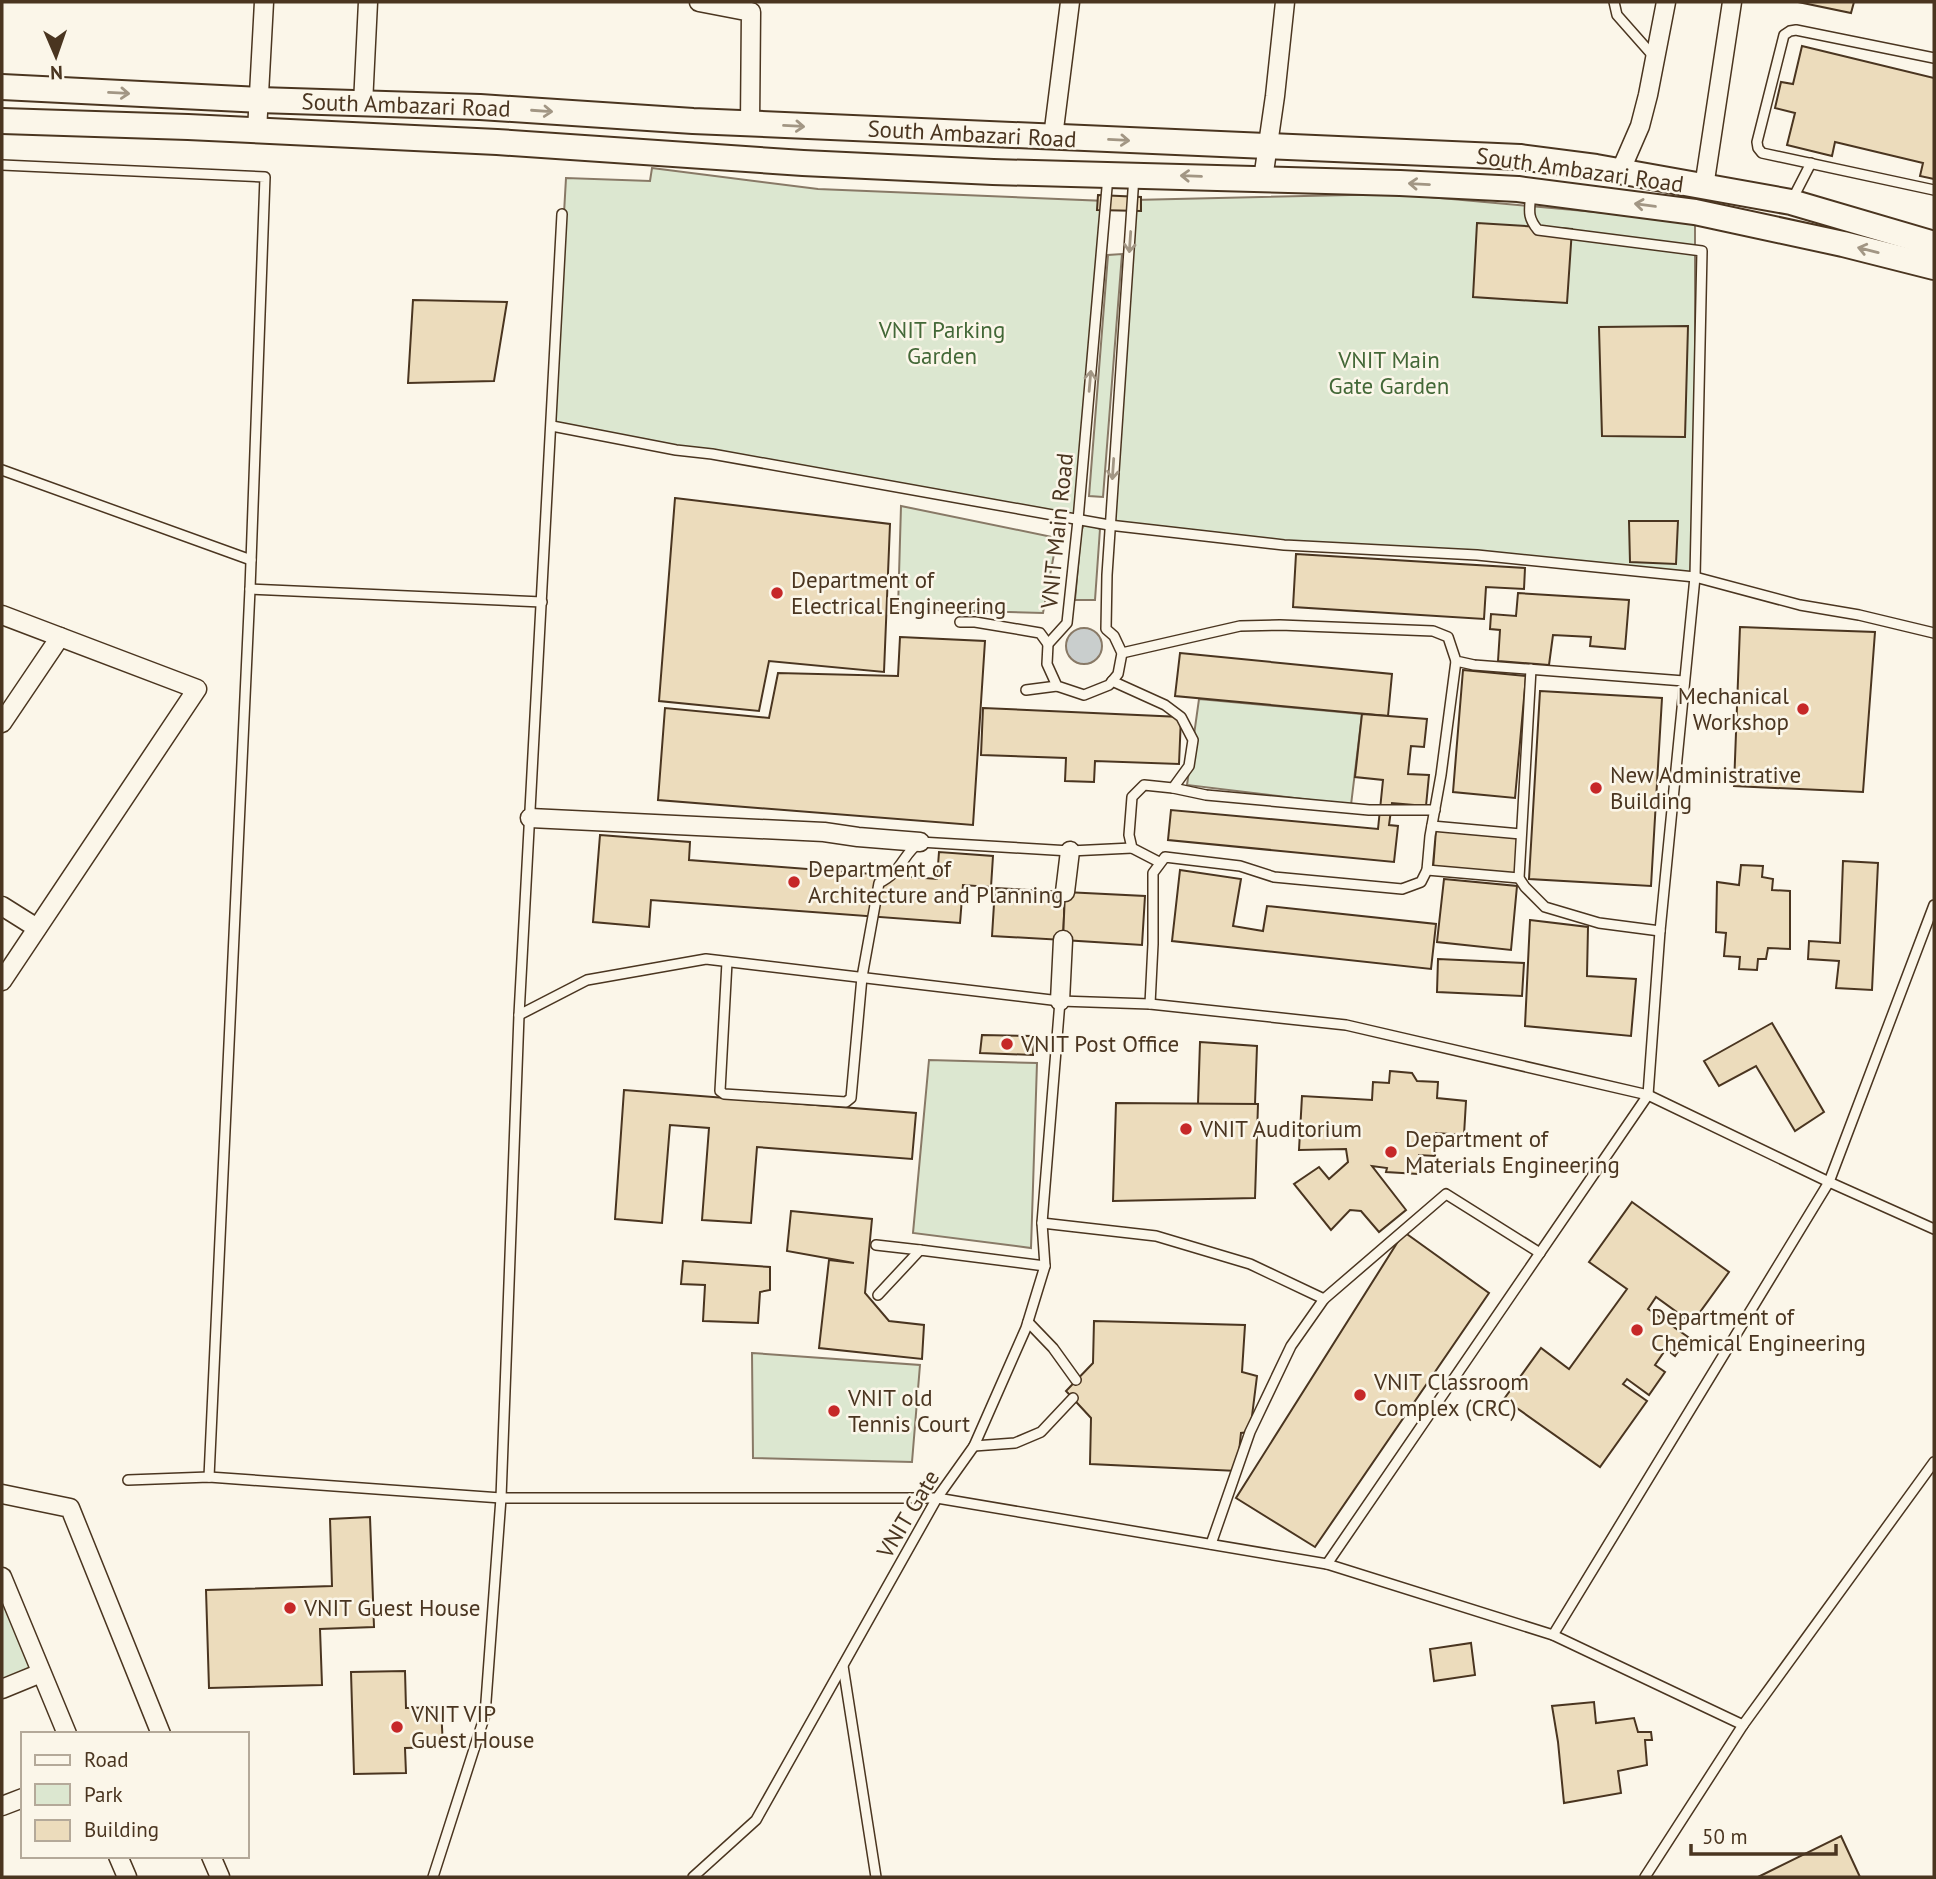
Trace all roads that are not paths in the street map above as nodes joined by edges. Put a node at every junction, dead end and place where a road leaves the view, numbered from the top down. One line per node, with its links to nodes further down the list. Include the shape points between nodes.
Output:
1 (264, 2): 12 (street)
2 (368, 2): 13 (street)
3 (699, 2): 15 (street, via 751,12)
4 (1070, 2): 17 (street)
5 (1285, 2): 18 (street)
6 (1614, 2): 9 (lane, via 1617,15)
7 (1665, 2): 9 (street)
8 (1732, 2): 25 (street)
9 (1655, 58): 21 (street, via 1640,126)
10 (1934, 58): 19 (lane, via 1796,30 1784,36 1758,148 1762,153)
11 (2, 87): 12 (main road, South Ambazari Road, one-way to 12)
12 (259, 100): 13 (main road, South Ambazari Road); 16 (street)
13 (363, 103): 15 (main road, South Ambazari Road, one-way to 15)
14 (2, 121): 16 (main road)
15 (750, 124): 17 (main road, South Ambazari Road, one-way to 17)
16 (257, 131): 22 (main road, via 803,163)
17 (1053, 137): 18 (main road, South Ambazari Road, one-way to 18)
18 (1267, 147): 21 (main road, South Ambazari Road, via 1520,157); 24 (street)
19 (1811, 163): 26 (lane); 28 (lane)
20 (2, 165): 36 (lane, via 265,177)
21 (1620, 172): 25 (main road, South Ambazari Road)
22 (1108, 174): 23 (main road); 34 (lane, VNIT Main Road, one-way to 22)
23 (1134, 174): 24 (main road, one-way to 23); 35 (lane, one-way to 35)
24 (1263, 179): 27 (main road, one-way to 24)
25 (1704, 187): 28 (main road, South Ambazari Road)
26 (1934, 190)
27 (1531, 191): 31 (main road, one-way to 27, via 1695,212); 37 (lane, via 1529,215 1538,230 1702,251)
28 (1791, 202): 30 (main road, South Ambazari Road)
29 (562, 214): 32 (lane)
30 (1934, 244)
31 (1934, 267)
32 (551, 426): 34 (lane); 39 (lane)
33 (2, 470): 36 (lane)
34 (1078, 520): 35 (lane); 44 (lane, VNIT Main Road, via 1067,623)
35 (1109, 525): 37 (lane, via 1284,545 1477,555); 45 (lane, via 1106,629)
36 (251, 560): 38 (lane)
37 (1695, 577): 42 (lane); 49 (lane)
38 (250, 589): 39 (lane); 91 (lane)
39 (542, 602): 55 (lane)
40 (2, 615): 43 (street)
41 (960, 622): 44 (lane, via 1040,634)
42 (1934, 633)
43 (60, 637): 52 (street); 67 (street, via 197,689)
44 (1048, 644): 50 (lane, via 1047,664)
45 (1122, 653): 46 (lane, via 1240,626 1280,625 1433,631 1448,637); 48 (lane)
46 (1455, 661): 47 (lane); 54 (lane)
47 (1531, 668): 49 (lane); 57 (lane)
48 (1112, 681): 50 (lane, via 1084,695); 53 (lane, via 1181,717 1193,740 1189,766)
49 (1684, 681): 68 (lane)
50 (1057, 686): 51 (lane)
51 (1026, 690)
52 (2, 723)
53 (1173, 788): 54 (lane, via 1369,810); 59 (lane, via 1144,785 1132,797)
54 (1435, 810): 56 (lane)
55 (530, 818): 58 (street, via 824,832); 75 (lane)
56 (1432, 826): 57 (lane); 62 (lane)
57 (1521, 834): 63 (lane)
58 (920, 842): 60 (lane); 71 (lane, via 892,877 879,883)
59 (1132, 848): 60 (lane); 61 (lane)
60 (1070, 850): 64 (street)
61 (1159, 862): 62 (lane, via 1165,857 1240,866 1274,877 1402,889 1421,882); 74 (lane, via 1153,873)
62 (1427, 870): 63 (lane)
63 (1518, 878): 68 (lane, via 1545,907 1600,923)
64 (1065, 892)
65 (1934, 905): 77 (lane)
66 (2, 906): 67 (street)
67 (37, 928): 72 (street)
68 (1660, 931): 76 (lane)
69 (1062, 940): 73 (street)
70 (727, 962): 71 (lane); 71 (lane, via 720,1091 724,1094 846,1102 851,1098); 75 (lane, via 706,960 587,980)
71 (862, 977): 73 (lane)
72 (2, 981)
73 (1060, 1001): 74 (lane); 78 (lane, VNIT Gate)
74 (1150, 1004): 76 (lane, via 1346,1025)
75 (519, 1015): 94 (lane)
76 (1648, 1095): 77 (lane); 82 (lane)
77 (1829, 1182): 79 (lane); 99 (lane)
78 (1042, 1223): 83 (lane, VNIT Gate); 85 (lane, via 1156,1236 1250,1264)
79 (1934, 1229)
80 (876, 1245): 81 (lane)
81 (920, 1250): 83 (lane); 84 (lane)
82 (1540, 1253): 85 (lane, via 1446,1194); 97 (lane)
83 (1045, 1266): 86 (lane, VNIT Gate)
84 (878, 1295)
85 (1324, 1299): 96 (lane, via 1291,1346 1250,1432)
86 (1028, 1322): 87 (lane); 89 (lane, VNIT Gate)
87 (1076, 1380)
88 (1073, 1398): 89 (lane, via 1041,1432 1015,1443)
89 (974, 1446): 95 (lane, VNIT Gate)
90 (1934, 1462): 103 (lane)
91 (209, 1477): 92 (lane); 94 (lane)
92 (128, 1480)
93 (2, 1494): 105 (street, via 70,1508)
94 (500, 1498): 95 (lane); 112 (lane, via 485,1715)
95 (937, 1498): 96 (lane); 100 (lane, VNIT Gate)
96 (1211, 1544): 97 (lane)
97 (1327, 1564): 99 (lane)
98 (2, 1577): 101 (street)
99 (1553, 1636): 103 (lane)
100 (843, 1666): 113 (lane, VNIT Gate, via 756,1819); 114 (lane)
101 (41, 1673): 102 (street); 104 (street)
102 (2, 1689)
103 (1743, 1725): 115 (lane)
104 (66, 1732)
105 (160, 1732)
106 (21, 1799): 107 (street)
107 (2, 1806)
108 (119, 1858): 110 (street)
109 (212, 1858): 111 (street)
110 (127, 1877)
111 (220, 1877)
112 (433, 1877)
113 (694, 1877)
114 (876, 1877)
115 (1645, 1877)

